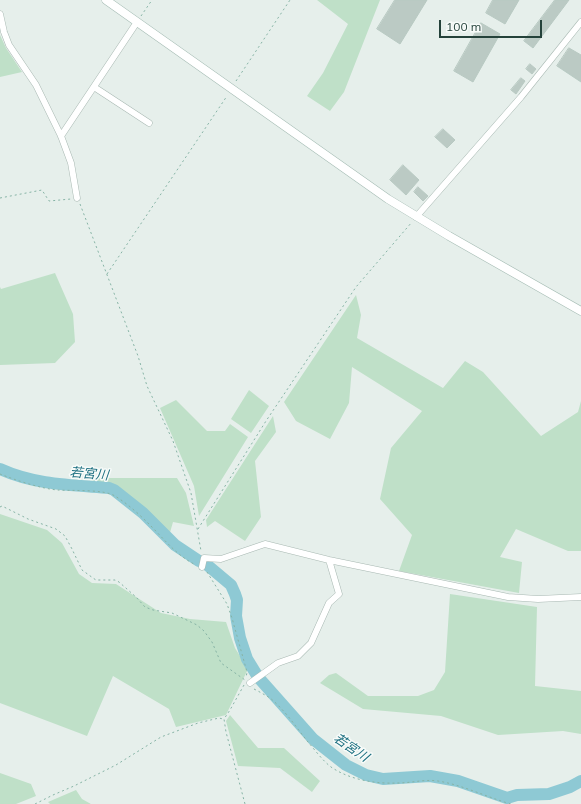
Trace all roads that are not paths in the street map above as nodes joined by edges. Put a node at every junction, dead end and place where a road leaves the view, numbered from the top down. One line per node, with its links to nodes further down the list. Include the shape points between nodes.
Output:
1 (106, 0): 3 (street)
2 (0, 14): 7 (street, via 9,45 36,85)
3 (137, 22): 5 (street); 9 (street)
4 (581, 22): 9 (street, via 521,97)
5 (94, 87): 6 (street); 7 (street)
6 (148, 123)
7 (61, 136): 8 (street, via 71,163)
8 (77, 198)
9 (416, 217): 10 (street)
10 (581, 311)
11 (329, 560): 12 (street, via 265,544 221,559 204,558); 13 (street, via 508,597); 14 (street, via 339,594 329,603 311,643 298,656 278,663)
12 (202, 567)
13 (581, 597)
14 (248, 682)

